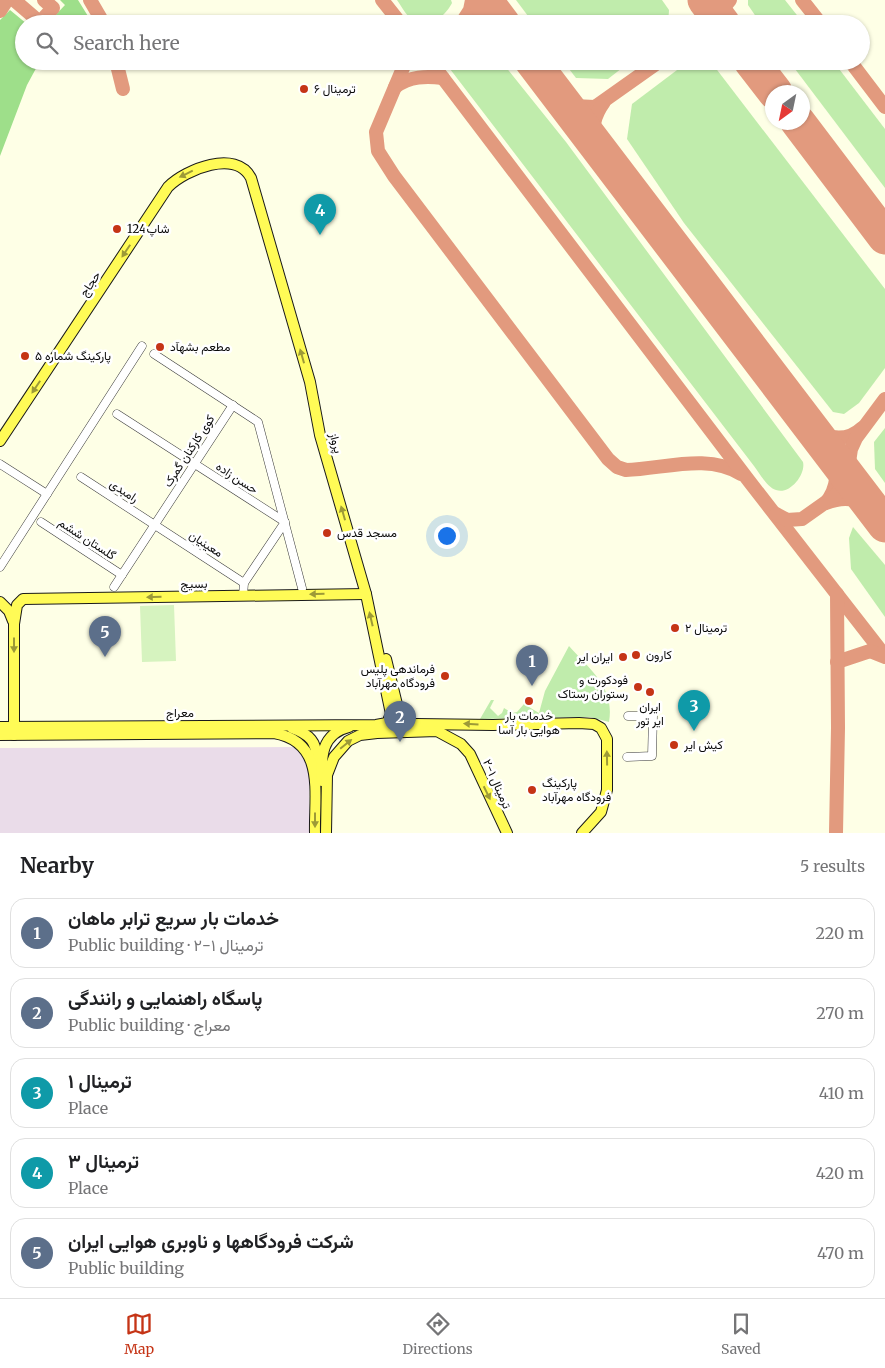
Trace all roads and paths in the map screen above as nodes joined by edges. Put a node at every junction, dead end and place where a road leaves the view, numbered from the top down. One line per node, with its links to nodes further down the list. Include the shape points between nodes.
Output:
1 (218, 164): 6 (main road, حجاج, one-way to 6, via 188,172 168,187); 19 (main road, پرواز, one-way to 1, via 320,435 310,382 248,171 236,164)
2 (142, 346): 10 (street)
3 (154, 354): 4 (street)
4 (233, 405): 8 (street, کوی کارکنان گمرک); 12 (street, via 258,422)
5 (116, 414): 8 (street, حسن زاده)
6 (0, 441)
7 (0, 464): 10 (street)
8 (194, 464): 12 (street, حسن زاده); 13 (street, کوی کارکنان گمرک)
9 (81, 477): 13 (street, رامبدی)
10 (47, 494): 14 (street)
11 (41, 522): 15 (street, گلستان ششم)
12 (285, 522): 16 (street); 18 (street)
13 (155, 524): 15 (street, کوی کارکنان گمرک); 16 (street, معینیان)
14 (0, 567)
15 (122, 575): 17 (street, کوی کارکنان گمرک)
16 (244, 583): 20 (street)
17 (114, 587)
18 (302, 588)
19 (366, 594): 20 (main road, بسیج, one-way to 20); 23 (main road, پرواز, one-way to 19)
20 (243, 596): 22 (main road, بسیج, one-way to 22, via 23,599 17,605)
21 (0, 602): 22 (main road, via 10,610)
22 (14, 624): 30 (main road, one-way to 30)
23 (376, 638): 25 (main road, پرواز, via 382,648); 26 (main road, پرواز, via 391,714 383,725)
24 (628, 716): 33 (street, via 653,716 652,756)
25 (404, 724): 28 (main road); 31 (main road); 31 (main road)
26 (359, 725): 29 (main road, معراج); 34 (main road, via 333,735 323,747)
27 (0, 727): 30 (main road, معراج)
28 (437, 728): 37 (main road, ترمینال ۱-۲, one-way to 37, via 470,754); 38 (main road, one-way to 28, via 600,812 607,790 607,739 601,728 578,723)
29 (274, 729): 30 (main road, معراج); 35 (main road, one-way to 35, via 301,744 308,753 314,772)
30 (14, 731): 32 (main road, معراج)
31 (390, 733): 34 (main road, one-way to 31, via 327,780 334,757 348,741 360,735)
32 (0, 735)
33 (627, 757)
34 (326, 822): 36 (main road)
35 (315, 833)
36 (326, 833)
37 (507, 833)
38 (582, 833)

